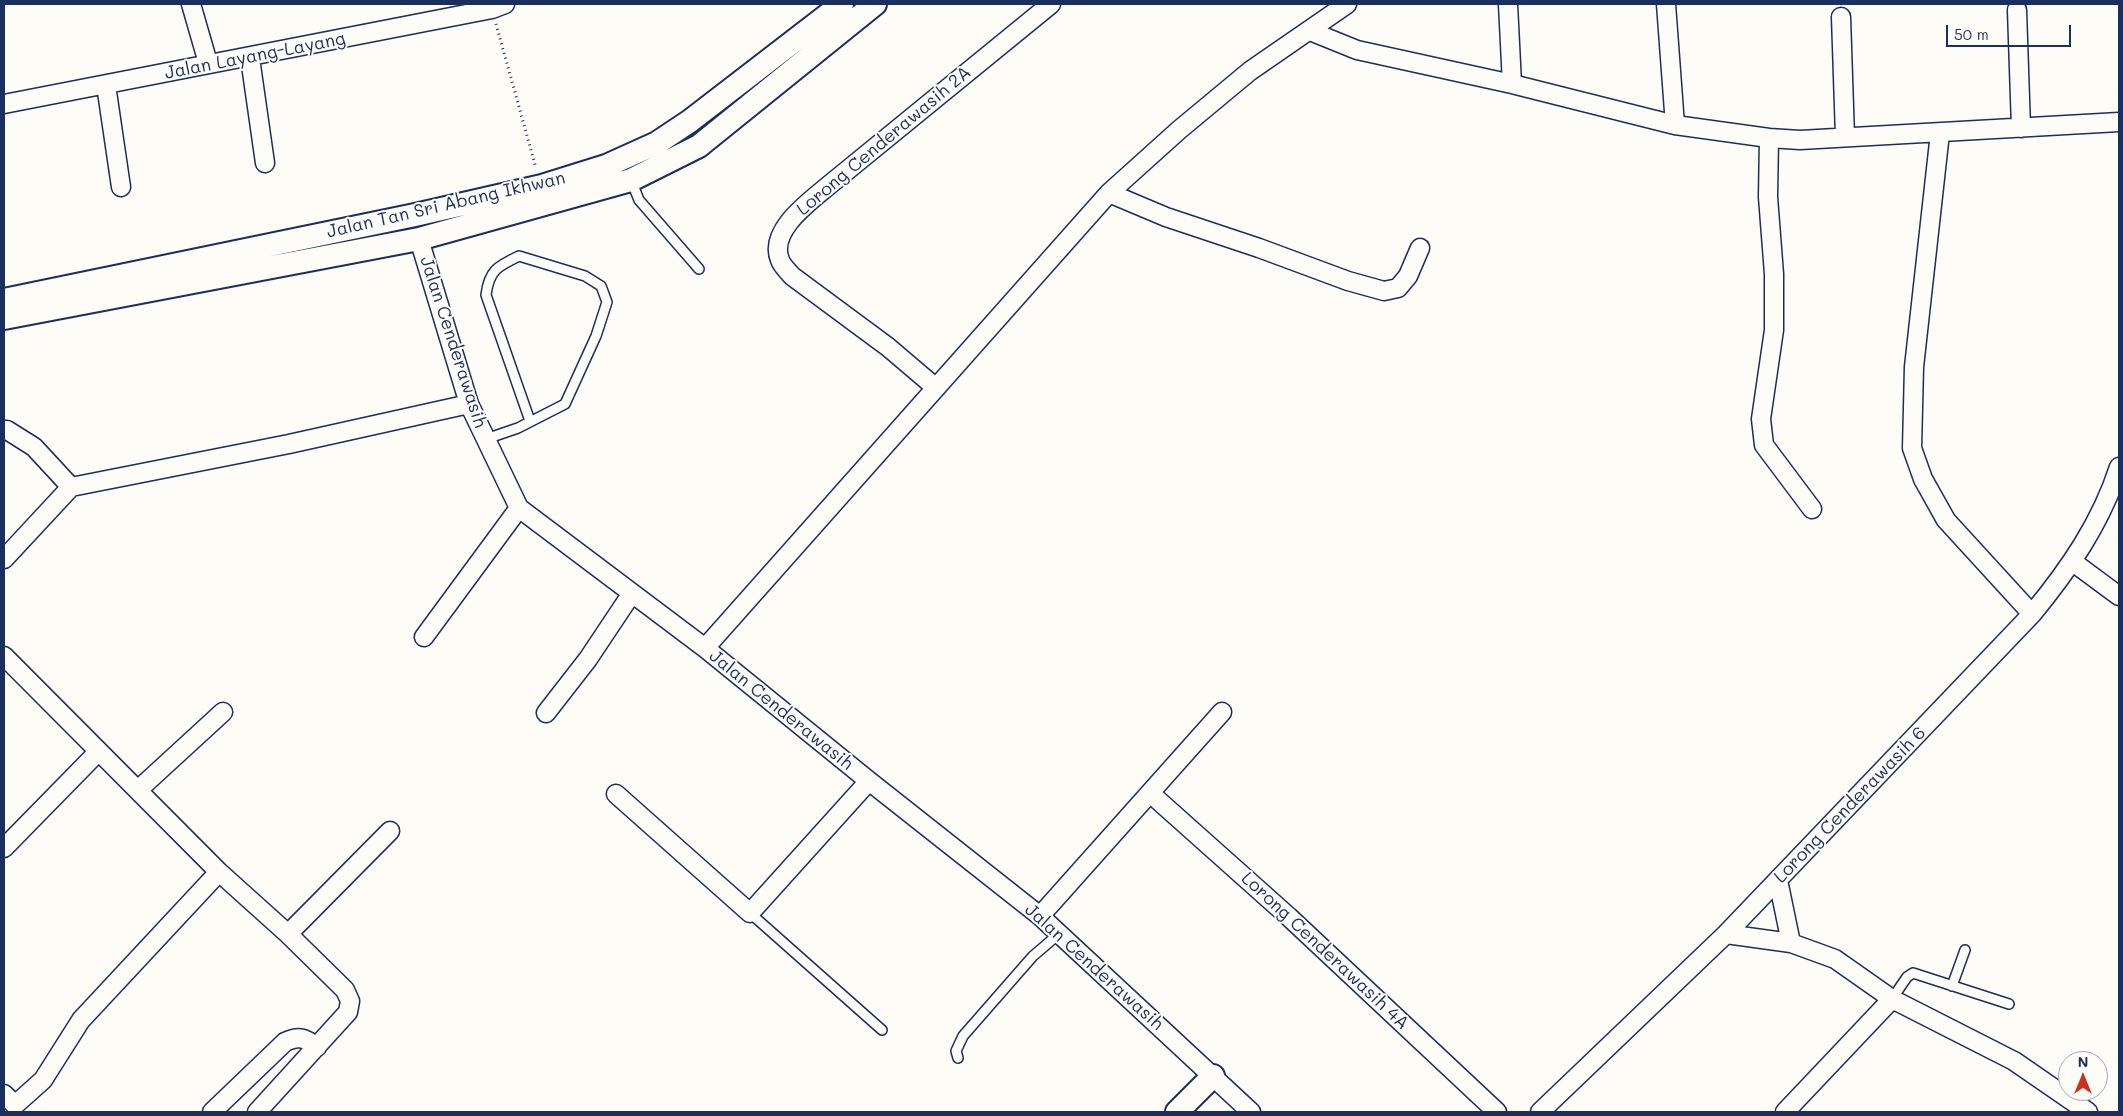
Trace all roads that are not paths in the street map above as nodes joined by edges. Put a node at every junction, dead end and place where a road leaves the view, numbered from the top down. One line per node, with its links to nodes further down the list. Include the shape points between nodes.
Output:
1 (191, 4): 13 (street)
2 (842, 4): 30 (street, Jalan Tan Sri Abang Ikhwan, via 690,121 657,143 606,166 542,186)
3 (875, 4): 24 (street, via 699,146)
4 (1051, 4): 32 (street, Lorong Cenderawasih 2A, via 828,186 794,215 782,232 778,250 780,261 792,276 888,347)
5 (1347, 4): 11 (street)
6 (1508, 4): 14 (street)
7 (1666, 4): 18 (street)
8 (499, 6): 12 (street, Jalan Layang-Layang)
9 (2016, 10): 19 (street)
10 (1841, 17): 21 (street)
11 (1310, 31): 14 (street, via 1357,50); 26 (street, via 1250,71)
12 (250, 58): 13 (street, Jalan Layang-Layang); 23 (street)
13 (208, 63): 15 (street, Jalan Layang-Layang)
14 (1512, 84): 18 (street)
15 (106, 85): 16 (street, Jalan Layang-Layang); 25 (street)
16 (4, 104)
17 (2119, 122): 19 (street)
18 (1675, 125): 22 (street)
19 (2021, 128): 20 (street)
20 (1940, 133): 21 (street); 45 (street, via 1918,328 1912,448 1923,479 1946,520)
21 (1844, 137): 22 (street)
22 (1769, 138): 40 (street, via 1768,198 1774,274 1774,330 1761,419 1764,445)
23 (265, 162)
24 (631, 180): 27 (street, Jalan Tan Sri Abang Ikhwan); 29 (lane, via 639,200)
25 (120, 187)
26 (1109, 193): 28 (street, via 1166,217 1384,291 1398,288 1408,276); 32 (street)
27 (418, 239): 31 (street, Jalan Tan Sri Abang Ikhwan); 33 (street, Jalan Cenderawasih)
28 (1420, 248)
29 (699, 269)
30 (4, 300)
31 (4, 318)
32 (935, 387): 47 (street)
33 (469, 404): 36 (street, Jalan Cenderawasih); 38 (street, via 290,444)
34 (530, 421): 34 (lane, via 564,404 596,336 607,302 601,286 585,276 519,256 500,264 488,279 486,295); 36 (lane)
35 (4, 430): 38 (street, via 34,447)
36 (486, 439): 39 (street, Jalan Cenderawasih)
37 (2119, 467): 42 (street, Lorong Cenderawasih 6, via 2109,499)
38 (71, 487): 41 (street)
39 (519, 508): 43 (street, Jalan Cenderawasih); 46 (street)
40 (1812, 509)
41 (4, 559)
42 (2073, 562): 44 (street); 45 (street, Lorong Cenderawasih 6)
43 (632, 593): 47 (street, Jalan Cenderawasih); 51 (street)
44 (2119, 596)
45 (2032, 614): 60 (street, Lorong Cenderawasih 6)
46 (424, 637)
47 (705, 648): 53 (street, Jalan Cenderawasih)
48 (4, 656): 52 (street)
49 (223, 712): 54 (street)
50 (1222, 712): 55 (street)
51 (546, 713)
52 (98, 752): 54 (street); 58 (street)
53 (869, 781): 61 (street); 62 (street, Jalan Cenderawasih)
54 (138, 790): 59 (street)
55 (1150, 792): 62 (street); 80 (street, Lorong Cenderawasih 4A, via 1290,917)
56 (616, 794): 61 (street)
57 (390, 831): 64 (street)
58 (4, 848)
59 (219, 872): 64 (street); 75 (street, via 81,1020 43,1080)
60 (1778, 880): 65 (street, Lorong Cenderawasih 6); 66 (street)
61 (750, 913): 71 (lane)
62 (1040, 916): 63 (street, Jalan Cenderawasih)
63 (1060, 933): 73 (lane, via 1034,956 963,1036 956,1051); 74 (street, Jalan Cenderawasih)
64 (288, 934): 72 (street, via 345,990 350,1001 348,1012)
65 (1726, 934): 66 (street); 81 (street, Lorong Cenderawasih 6)
66 (1790, 943): 69 (street, via 1835,959)
67 (1965, 950): 68 (lane)
68 (1952, 986): 69 (lane, via 1913,973); 70 (lane)
69 (1892, 999): 82 (street); 83 (street, via 2014,1061)
70 (2008, 1004)
71 (882, 1030)
72 (318, 1047): 76 (street, via 296,1036 285,1042); 77 (street)
73 (958, 1058)
74 (1213, 1076): 78 (street); 79 (street, Jalan Cenderawasih)
75 (9, 1104)
76 (212, 1112)
77 (257, 1112)
78 (1177, 1112)
79 (1251, 1112)
80 (1497, 1112)
81 (1540, 1112)
82 (1785, 1112)
83 (2088, 1112)

